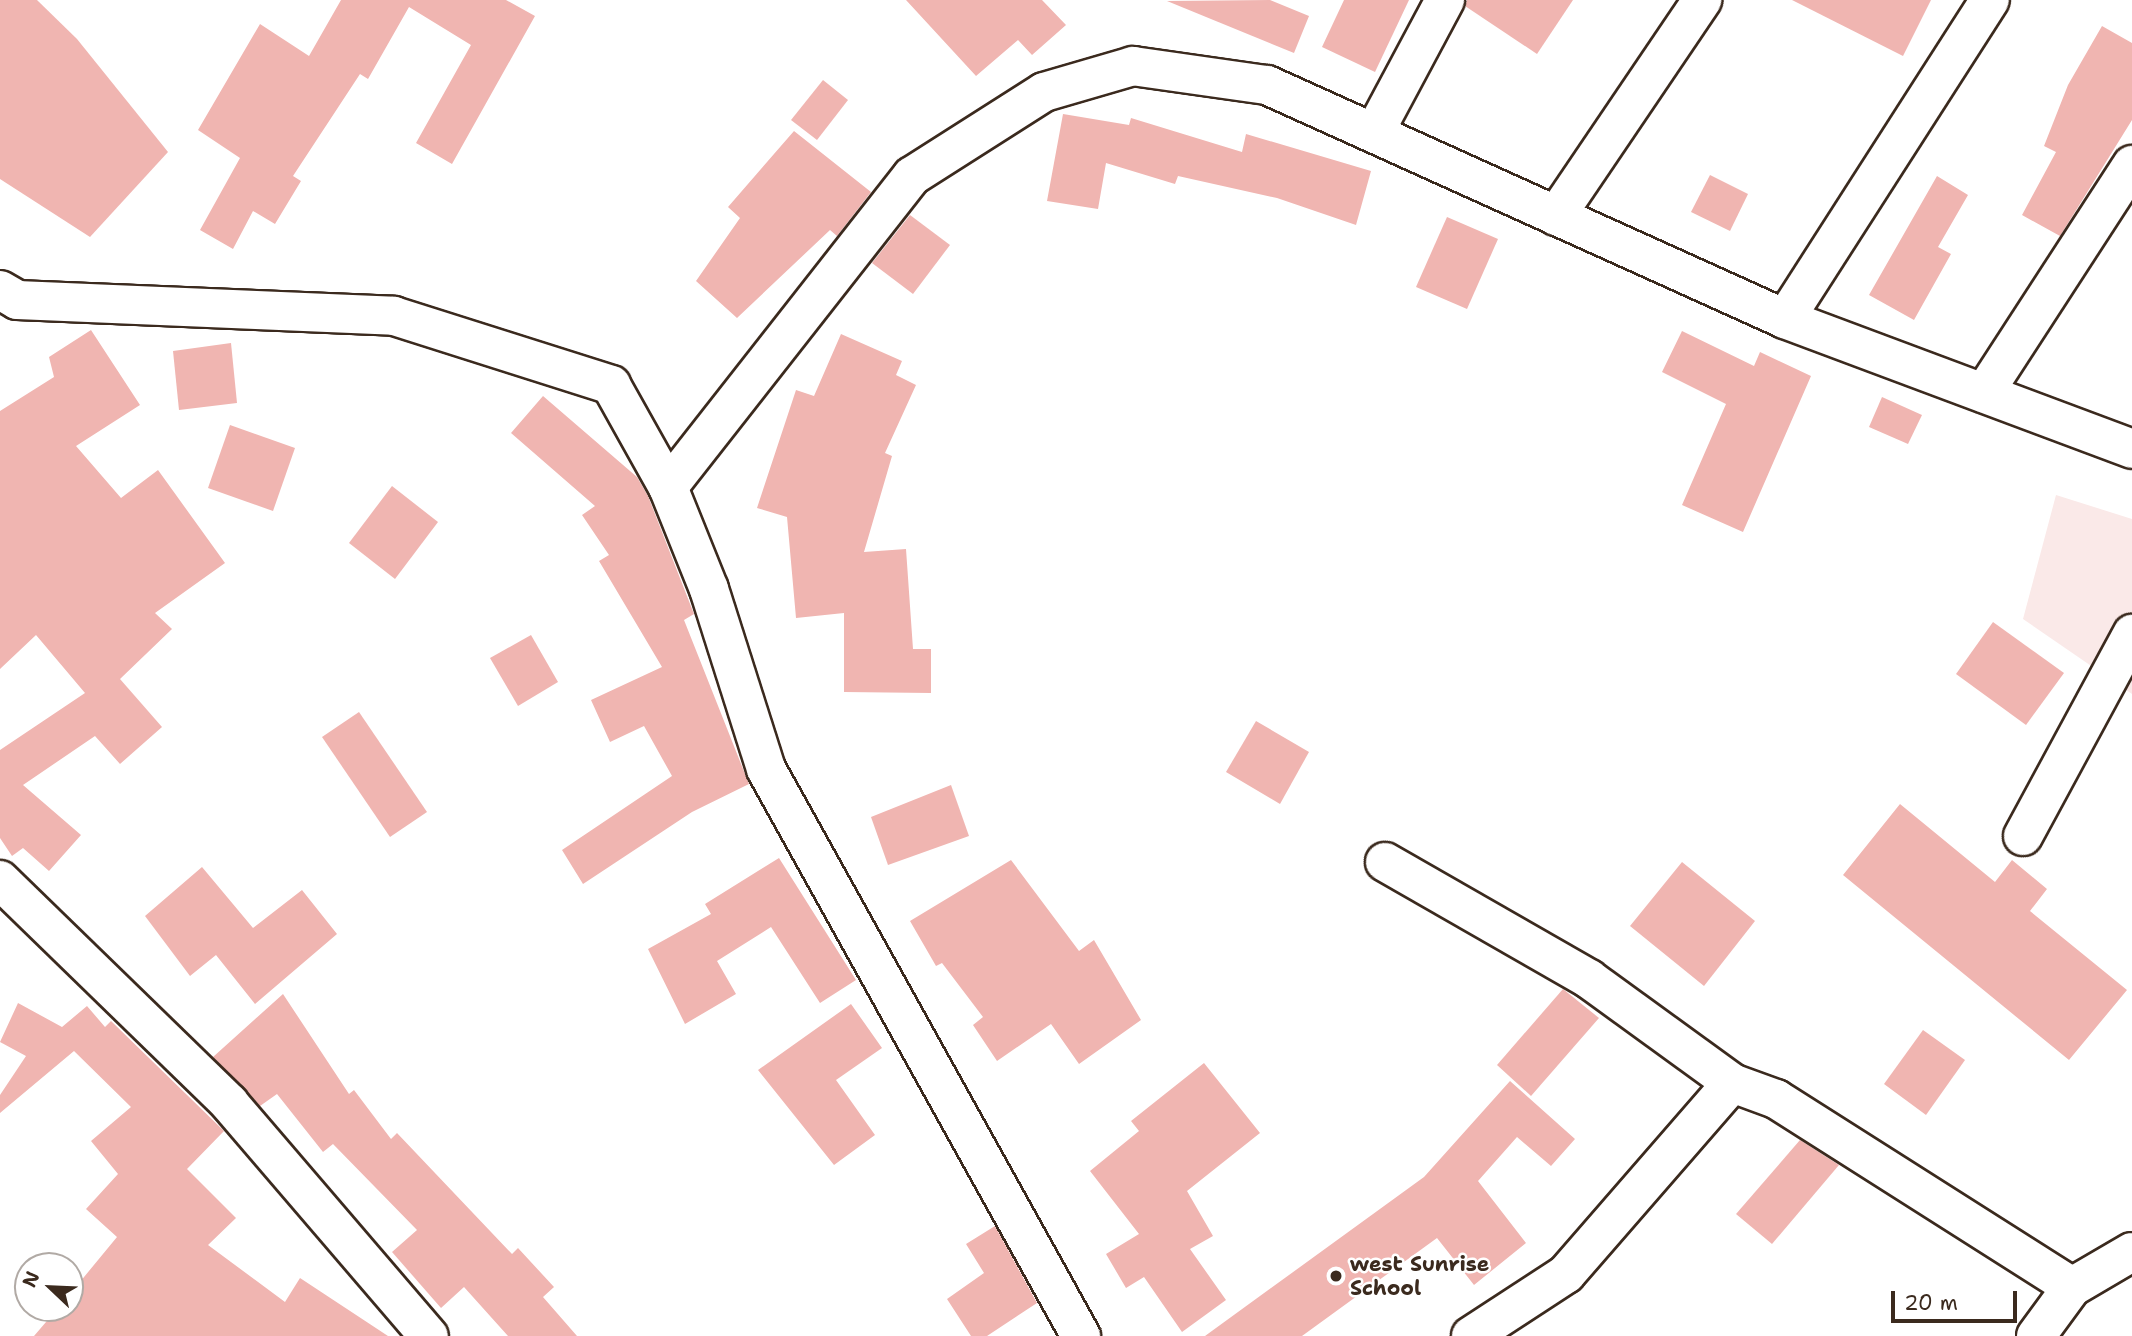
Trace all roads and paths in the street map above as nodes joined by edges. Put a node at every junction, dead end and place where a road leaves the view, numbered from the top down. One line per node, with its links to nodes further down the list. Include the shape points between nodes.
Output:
1 (1445, 0): 4 (street)
2 (1702, 0): 6 (street)
3 (1990, 0): 8 (street)
4 (1374, 133): 6 (street); 11 (street, via 1267,85 1133,66 1044,92 912,176)
5 (2132, 165): 9 (street)
6 (1556, 216): 8 (street)
7 (0, 290): 11 (street, via 17,300 394,316 611,385)
8 (1785, 319): 9 (street)
9 (1984, 393): 10 (street)
10 (2132, 449)
11 (668, 487): 20 (street, via 709,589 766,769)
12 (2132, 634): 13 (street)
13 (2023, 836)
14 (1385, 862): 16 (street, via 1589,979)
15 (0, 880): 19 (street, via 229,1104)
16 (1732, 1083): 18 (street, via 1776,1099); 21 (street, via 1566,1274)
17 (2132, 1252): 18 (street)
18 (2072, 1287): 22 (street)
19 (429, 1336)
20 (1081, 1336)
21 (1471, 1336)
22 (2036, 1336)

